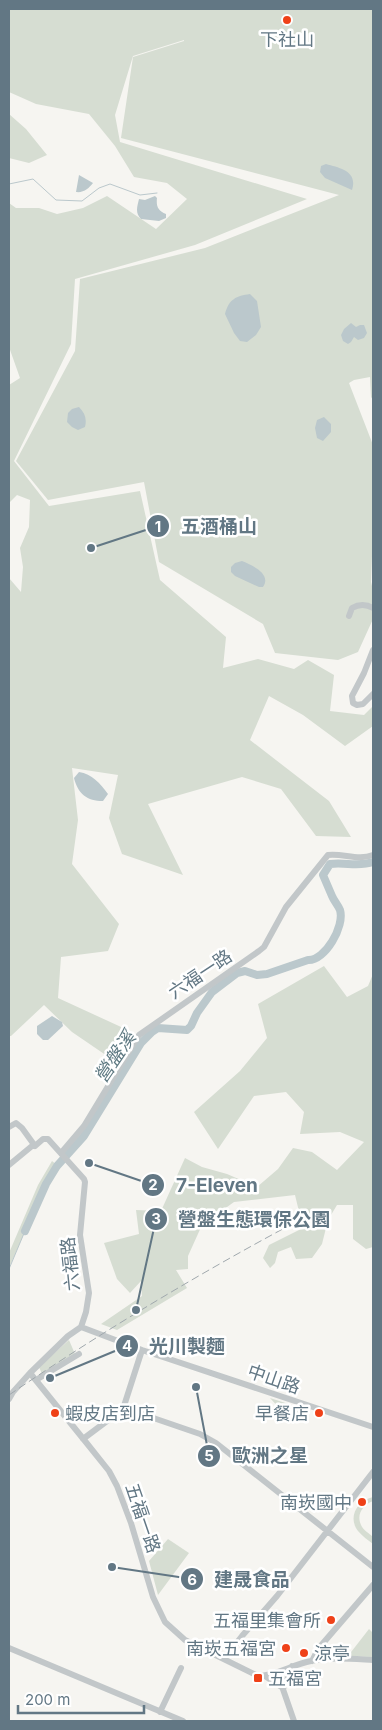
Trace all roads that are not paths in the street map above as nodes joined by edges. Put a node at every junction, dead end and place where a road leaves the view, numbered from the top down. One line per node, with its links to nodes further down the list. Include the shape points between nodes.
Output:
1 (373, 608): 2 (street, via 357,605)
2 (349, 616)
3 (373, 650): 4 (street, via 352,696 353,703 363,704)
4 (373, 694)
5 (373, 855): 8 (street, 六福一路, via 360,858 328,856 286,907 259,952 139,1035 84,1126)
6 (9, 1127): 7 (street, via 16,1123)
7 (35, 1146): 8 (street, via 48,1139); 9 (street)
8 (62, 1153): 10 (street, 六福路, via 85,1182 80,1235 89,1293)
9 (9, 1165)
10 (81, 1327): 11 (street, 中山路); 13 (street)
11 (142, 1350): 16 (street); 17 (street, 中山路)
12 (79, 1354): 14 (street)
13 (30, 1373): 14 (street, 五福一路); 15 (street)
14 (36, 1380): 18 (street, 五福一路)
15 (9, 1399)
16 (123, 1409): 18 (street); 20 (street, via 200,1434 216,1443)
17 (373, 1428)
18 (83, 1439): 24 (street, 五福一路, via 117,1486 153,1597 165,1622 185,1640)
19 (373, 1472): 20 (street)
20 (327, 1532): 21 (street); 24 (street)
21 (373, 1567)
22 (373, 1585): 25 (street)
23 (9, 1648): 32 (street)
24 (224, 1659): 30 (street, 五福一路, via 258,1676)
25 (312, 1660): 26 (street); 27 (street)
26 (373, 1660)
27 (292, 1666): 29 (street); 31 (street)
28 (181, 1668): 32 (street)
29 (277, 1672): 30 (street); 31 (street)
30 (265, 1676): 31 (street, 五福一路)
31 (283, 1689): 34 (street)
32 (160, 1712): 33 (street)
33 (183, 1721)
34 (294, 1721)

